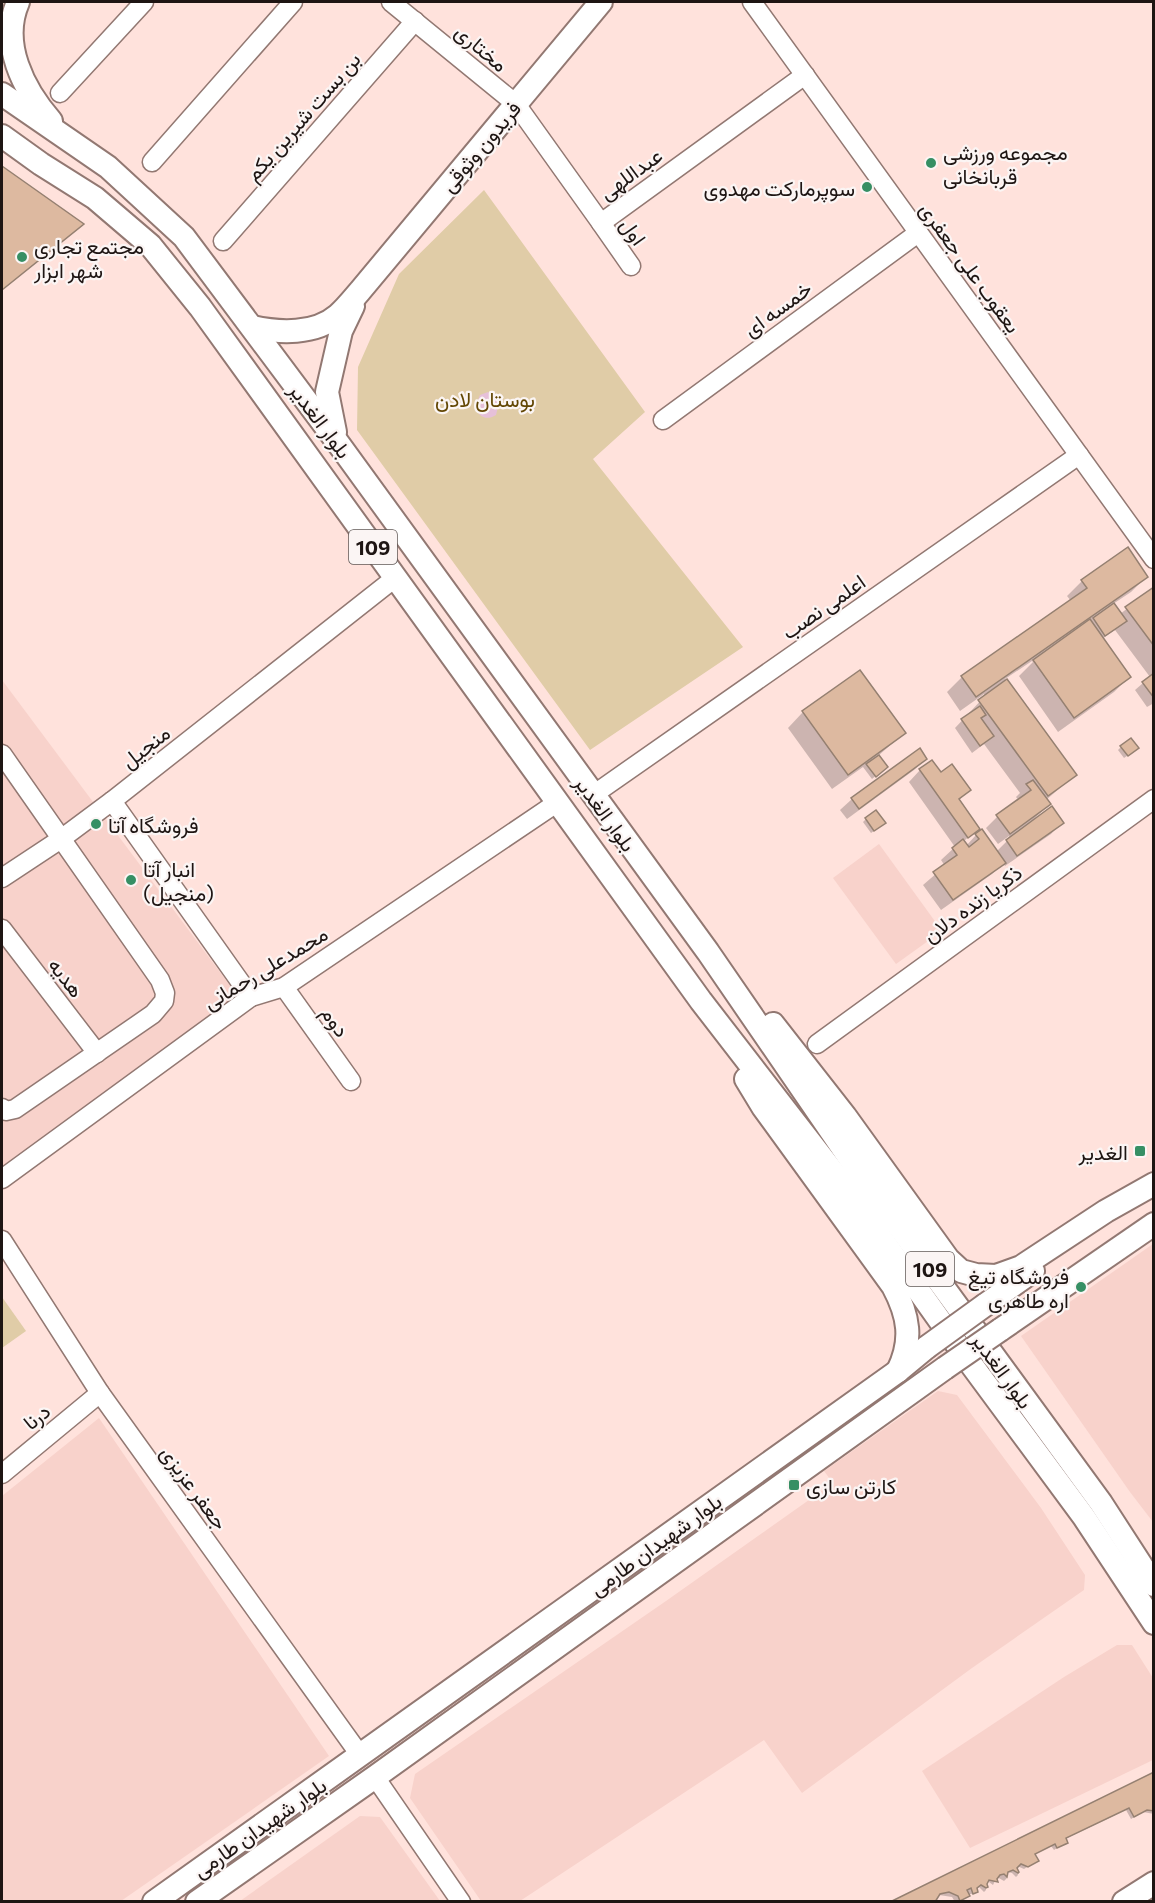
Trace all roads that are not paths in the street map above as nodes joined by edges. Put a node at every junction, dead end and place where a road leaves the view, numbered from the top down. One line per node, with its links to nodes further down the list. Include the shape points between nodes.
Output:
1 (18, 2): 13 (main road, via 9,30 11,55 35,99)
2 (144, 2): 9 (street)
3 (293, 2): 14 (street)
4 (391, 2): 7 (street, مختاری)
5 (601, 2): 11 (main road, فریدون وثوقی)
6 (752, 2): 8 (street, یعقوب علی جعفری)
7 (415, 21): 11 (street, مختاری); 17 (street, بن بست شیرین یکم)
8 (805, 75): 15 (street, عبداللهی); 16 (street, یعقوب علی جعفری)
9 (60, 93)
10 (2, 94): 13 (main road, بلوار الغدیر / 109)
11 (516, 104): 15 (street, عبداللهی); 19 (main road, فریدون وثوقی)
12 (2, 136): 25 (main road, بلوار الغدیر / 109, via 95,198 150,245)
13 (67, 140): 20 (main road, بلوار الغدیر / 109, via 108,168 184,237)
14 (152, 162)
15 (601, 223): 18 (street, اول)
16 (918, 233): 21 (street, خمسه ای); 23 (street, یعقوب علی جعفری)
17 (223, 241)
18 (631, 266)
19 (360, 291): 20 (main road, via 336,317 314,327 290,332); 22 (main road, via 341,331 327,392)
20 (252, 327): 22 (main road, بلوار الغدیر / 109)
21 (663, 420)
22 (338, 443): 27 (main road, بلوار الغدیر / 109)
23 (1078, 455): 24 (street, یعقوب علی جعفری); 27 (street, اعلمی نصب)
24 (1154, 560)
25 (395, 578): 29 (street, منجیل); 30 (main road, بلوار الغدیر / 109)
26 (2, 754): 31 (street)
27 (593, 795): 34 (main road, بلوار الغدیر / 109)
28 (1154, 800): 38 (street, ذکریا زنده دلان)
29 (112, 801): 31 (street, منجیل); 36 (street)
30 (558, 802): 35 (street, محمدعلی رحمانی); 37 (main road, بلوار الغدیر / 109)
31 (61, 839): 32 (street, منجیل); 39 (street, via 160,980 165,993 164,1001 153,1014)
32 (2, 878)
33 (2, 929): 39 (street, هدیه)
34 (708, 952): 43 (main road, via 788,1041 948,1259 962,1271 996,1276 1021,1267); 49 (main road, بلوار الغدیر / 109, via 857,1169 1101,1503)
35 (284, 987): 36 (street, محمدعلی رحمانی); 40 (street, دوم)
36 (251, 997): 42 (street, محمدعلی رحمانی)
37 (701, 1001): 46 (main road, via 763,1107 893,1286 908,1322 905,1354); 50 (main road, بلوار الغدیر / 109, via 844,1186 1084,1517)
38 (817, 1044)
39 (97, 1053): 41 (street, via 15,1109 6,1112)
40 (351, 1082)
41 (2, 1108)
42 (2, 1179)
43 (1154, 1184): 46 (main road, بلوار شهیدان طارمی, bridge)
44 (1154, 1224): 52 (main road, بلوار شهیدان طارمی, bridge, via 945,1368)
45 (2, 1240): 47 (street, جعفر عزیزی)
46 (898, 1371): 51 (main road, بلوار شهیدان طارمی)
47 (100, 1393): 48 (street, درنا); 51 (street, جعفر عزیزی)
48 (2, 1474)
49 (1154, 1585)
50 (1154, 1623)
51 (360, 1755): 52 (main road); 54 (main road, بلوار شهیدان طارمی)
52 (375, 1777): 55 (main road, بلوار شهیدان طارمی); 56 (street)
53 (1154, 1883): 57 (main road)
54 (154, 1902)
55 (196, 1902)
56 (461, 1902)
57 (1124, 1902)

